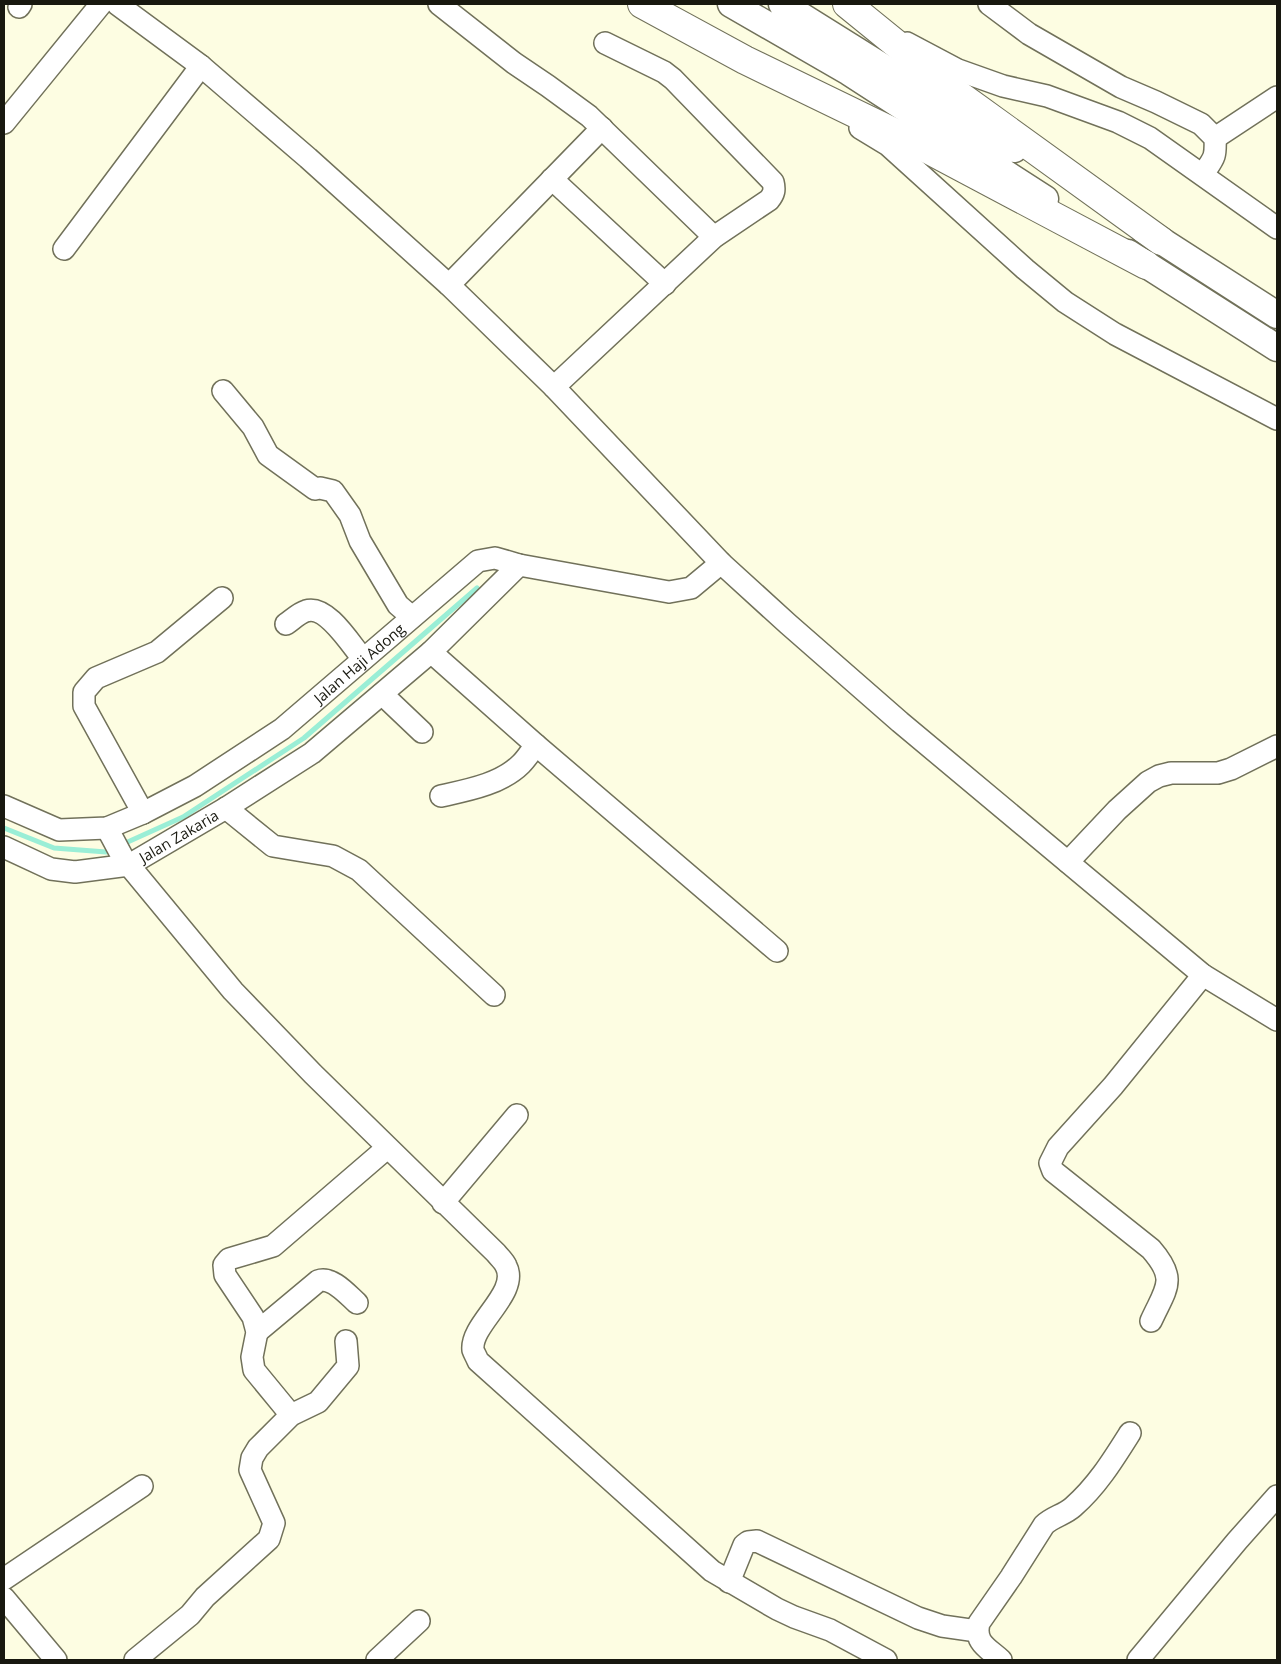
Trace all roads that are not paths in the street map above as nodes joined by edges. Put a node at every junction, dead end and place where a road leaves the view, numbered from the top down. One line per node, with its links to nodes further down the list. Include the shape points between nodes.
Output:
1 (101, 4): 14 (street)
2 (117, 4): 12 (street)
3 (439, 4): 15 (street)
4 (642, 4): 11 (highway)
5 (731, 4): 23 (main road, via 849,72)
6 (782, 4): 21 (main road)
7 (847, 4): 9 (highway)
8 (989, 4): 16 (street, via 1030,34 1121,87 1201,124)
9 (872, 24): 17 (street, via 958,70 1003,86 1047,96 1118,122 1150,138); 21 (highway, via 959,95)
10 (605, 43): 20 (street, via 673,79 773,182 775,188 769,200)
11 (745, 60): 23 (highway, via 912,141); 30 (street, via 888,145 1025,270 1065,302 1115,334)
12 (201, 66): 22 (street); 24 (street)
13 (1277, 97): 16 (street)
14 (4, 123)
15 (602, 128): 18 (street); 20 (street)
16 (1215, 138): 17 (street, via 1216,155)
17 (1203, 174): 19 (street)
18 (552, 179): 24 (street); 25 (street)
19 (1277, 228)
20 (714, 237): 25 (street)
21 (1161, 241): 26 (main road)
22 (64, 249)
23 (1146, 265): 27 (main road)
24 (449, 284): 28 (street)
25 (665, 284): 28 (street)
26 (1277, 315)
27 (1277, 348)
28 (554, 387): 31 (street)
29 (223, 391): 34 (street, via 253,427 268,456 314,489 333,491 350,515 360,541 398,605)
30 (1277, 419)
31 (721, 563): 32 (street, Jalan Haji Adong, via 691,588 669,592); 49 (street, via 900,722)
32 (519, 565): 34 (street, Jalan Haji Adong, via 495,558 478,561); 36 (street, Jalan Zakaria)
33 (222, 598): 45 (street, via 157,652 96,678 84,692 84,706)
34 (412, 617): 37 (street, Jalan Haji Adong)
35 (286, 624): 37 (street, via 305,611 316,610 329,617)
36 (431, 652): 38 (street, Jalan Zakaria); 40 (street)
37 (363, 660): 45 (street, Jalan Haji Adong, via 282,729 194,786)
38 (382, 694): 39 (street); 44 (street, Jalan Zakaria, via 312,753)
39 (422, 732)
40 (536, 745): 42 (street, via 521,764 504,777); 50 (street)
41 (1277, 746): 49 (street, via 1218,773 1171,773 1148,782)
42 (441, 796)
43 (4, 806): 46 (street, Jalan Haji Adong, via 59,830)
44 (226, 808): 48 (street, Jalan Zakaria); 52 (street, via 273,846 333,856 359,870)
45 (143, 812): 46 (street, Jalan Haji Adong)
46 (109, 832): 48 (street)
47 (4, 847): 48 (street, Jalan Zakaria, via 51,869 75,872)
48 (126, 862): 55 (street, via 233,990)
49 (1068, 862): 51 (street)
50 (777, 951)
51 (1203, 975): 53 (street); 58 (street, via 1113,1086 1058,1147 1050,1163 1053,1171 1151,1249 1163,1263 1168,1274 1167,1286)
52 (494, 995)
53 (1277, 1020)
54 (517, 1115): 56 (street)
55 (387, 1148): 56 (street); 59 (street, via 273,1246 229,1259 224,1265 225,1275 253,1317)
56 (443, 1203): 66 (street, via 496,1253 509,1276 507,1287 475,1340 473,1350 478,1361 712,1571)
57 (357, 1303): 59 (street, via 324,1279)
58 (1151, 1321)
59 (257, 1332): 61 (street, via 252,1357 254,1370)
60 (346, 1340): 61 (street, via 348,1366 318,1402)
61 (291, 1415): 71 (street, via 252,1458 250,1470 274,1523 269,1539 205,1597 190,1615)
62 (1130, 1433): 69 (street, via 1099,1480 1073,1507 1044,1525 978,1623)
63 (142, 1486): 65 (street)
64 (1277, 1496): 75 (street)
65 (4, 1580)
66 (729, 1582): 69 (street, via 744,1545 757,1541 918,1618 942,1626); 73 (street)
67 (4, 1598): 70 (street)
68 (419, 1621): 72 (street)
69 (977, 1631): 74 (street, via 979,1642)
70 (56, 1660)
71 (135, 1660)
72 (377, 1660)
73 (886, 1660)
74 (1001, 1660)
75 (1138, 1660)

